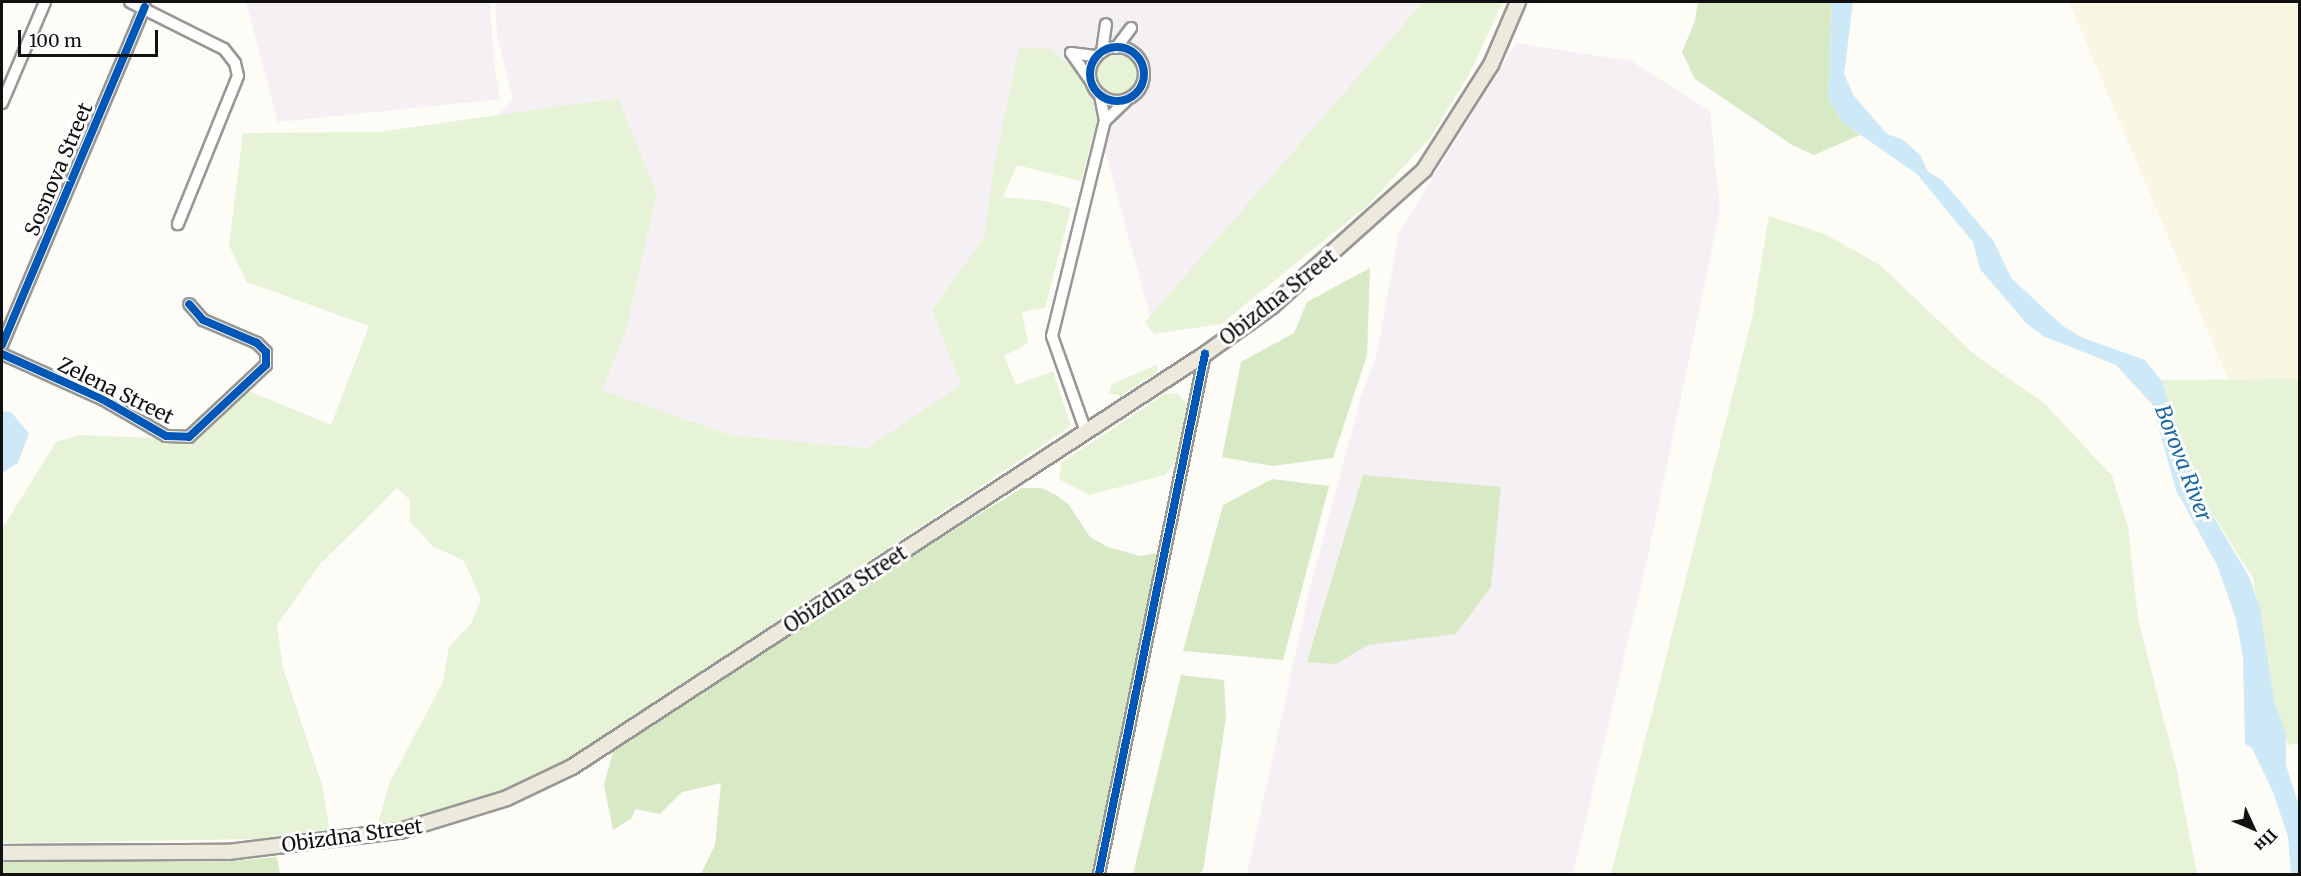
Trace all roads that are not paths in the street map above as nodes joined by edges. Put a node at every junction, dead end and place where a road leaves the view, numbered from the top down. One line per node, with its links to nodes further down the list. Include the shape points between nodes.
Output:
1 (45, 2): 10 (street)
2 (130, 2): 4 (street)
3 (1518, 2): 16 (main road, Obizdna Street, via 1469,105 1405,189 1306,278)
4 (145, 7): 12 (street, via 224,49 235,63 238,76); 14 (street, Sosnova Street)
5 (1130, 50): 6 (street); 6 (street, via 1131,28); 9 (street, via 1143,63 1145,78 1138,93)
6 (1107, 51): 7 (street, via 1090,68); 7 (street, via 1071,53)
7 (1090, 80): 8 (street)
8 (1100, 96): 9 (street, via 1110,101); 11 (street)
9 (1126, 101): 11 (street)
10 (2, 103)
11 (1105, 121): 17 (street, via 1052,336)
12 (178, 224)
13 (189, 304): 15 (street, Zelena Street, via 202,320 257,343 266,352 266,365 189,437 166,436 102,399)
14 (2, 345)
15 (2, 354)
16 (1205, 354): 17 (main road, Obizdna Street); 19 (street)
17 (1086, 432): 18 (main road, Obizdna Street, via 589,757 507,798 400,831 239,851)
18 (2, 853)
19 (1099, 874)

